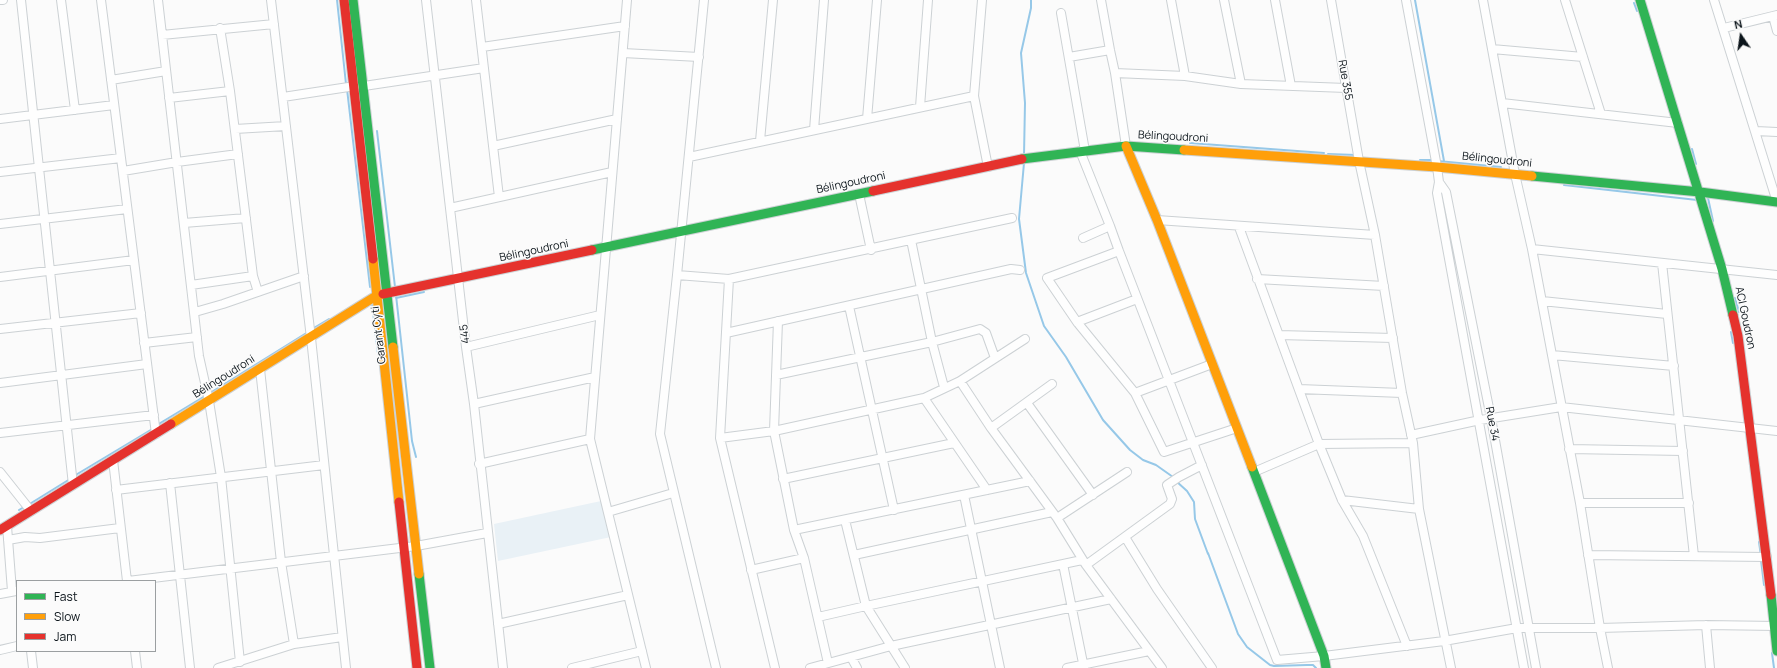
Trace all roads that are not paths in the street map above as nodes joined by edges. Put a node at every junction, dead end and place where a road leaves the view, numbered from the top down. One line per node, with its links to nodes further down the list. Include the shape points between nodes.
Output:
1 (21, 0): 61 (street)
2 (61, 0): 59 (street)
3 (101, 0): 47 (street)
4 (158, 0): 34 (street)
5 (271, 0): 29 (street)
6 (344, 0): 49 (street, Garant Cyti)
7 (353, 0): 49 (street, Garant Cyti)
8 (426, 0): 45 (street, 445)
9 (476, 0): 35 (street)
10 (627, 0): 30 (street)
11 (704, 0): 39 (street)
12 (773, 0): 71 (street)
13 (824, 0): 68 (street)
14 (877, 0): 64 (street)
15 (928, 0): 58 (street)
16 (982, 0): 53 (street)
17 (1101, 0): 37 (street)
18 (1171, 0): 46 (street)
19 (1224, 0): 48 (street)
20 (1275, 0): 50 (street)
21 (1331, 0): 51 (street, Rue 355)
22 (1406, 0): 81 (street, Rue 34)
23 (1483, 0): 36 (street)
24 (1564, 0): 41 (street)
25 (1640, 0): 65 (street, ACI Goudron)
26 (1714, 0): 32 (street)
27 (1061, 13): 40 (street)
28 (1775, 16): 32 (street); 33 (street)
29 (274, 24): 31 (street); 54 (street)
30 (625, 26): 35 (street); 38 (street)
31 (220, 28): 34 (street); 52 (street)
32 (1724, 28): 69 (street)
33 (1777, 31)
34 (162, 35): 43 (street)
35 (482, 46): 42 (street)
36 (1492, 49): 41 (street); 56 (street)
37 (1110, 50): 40 (street); 44 (street)
38 (622, 53): 39 (street); 63 (street)
39 (699, 57): 76 (street)
40 (1069, 57): 74 (street)
41 (1583, 57): 60 (street)
42 (484, 68): 45 (street); 72 (street)
43 (166, 71): 47 (street); 55 (street)
44 (1116, 73): 46 (street); 73 (street)
45 (435, 75): 49 (street); 92 (street, 445)
46 (1185, 76): 48 (street)
47 (111, 80): 57 (street)
48 (1241, 84): 50 (street)
49 (359, 86): 54 (street); 127 (street, Garant Cyti); 128 (street, Garant Cyti)
50 (1291, 86): 51 (street)
51 (1346, 88): 78 (street, Rue 355)
52 (230, 91): 55 (street); 67 (street)
53 (974, 96): 58 (street); 80 (street)
54 (283, 97): 66 (street)
55 (169, 98): 79 (street)
56 (1502, 103): 60 (street); 86 (street)
57 (114, 105): 59 (street); 77 (street)
58 (920, 107): 64 (street)
59 (76, 110): 61 (street)
60 (1601, 114): 65 (street)
61 (32, 115): 62 (street); 82 (street)
62 (0, 119)
63 (617, 119): 72 (street); 85 (street)
64 (867, 119): 68 (street)
65 (1678, 123): 88 (street, ACI Goudron)
66 (286, 126): 67 (street); 118 (street)
67 (235, 129): 75 (street)
68 (814, 130): 71 (street)
69 (1756, 131): 70 (street); 91 (street)
70 (1777, 132)
71 (760, 141): 76 (street)
72 (493, 146): 90 (street)
73 (1126, 146): 74 (street, Bélingoudroni); 78 (street, Bélingoudroni); 97 (street)
74 (1083, 151): 80 (street, Bélingoudroni); 100 (street)
75 (238, 154): 79 (street); 94 (street)
76 (689, 156): 102 (street)
77 (121, 158): 82 (street); 83 (street)
78 (1359, 161): 81 (street, Bélingoudroni); 103 (street, Rue 355)
79 (177, 162): 83 (street); 98 (street)
80 (988, 167): 89 (street, Bélingoudroni)
81 (1437, 167): 86 (street, Bélingoudroni); 87 (street, Rue 34)
82 (38, 168): 84 (street); 96 (street)
83 (123, 171): 93 (street)
84 (0, 172)
85 (612, 172): 90 (street); 106 (street)
86 (1515, 174): 88 (street, Bélingoudroni); 107 (street)
87 (1439, 182): 174 (street, Rue 34, via 1446,192); 175 (street, Rue 34, via 1437,193)
88 (1700, 192): 91 (street, Bélingoudroni); 112 (street, ACI Goudron)
89 (859, 194): 102 (street, Bélingoudroni); 108 (street)
90 (499, 197): 92 (street)
91 (1777, 202)
92 (450, 208): 120 (street, 445)
93 (128, 209): 96 (street); 110 (street)
94 (246, 218): 98 (street); 117 (street)
95 (1012, 218): 105 (street)
96 (43, 219): 99 (street); 114 (street)
97 (1157, 220): 101 (street); 153 (street)
98 (184, 223): 123 (street)
99 (0, 224)
100 (1110, 226): 104 (street); 109 (street)
101 (1239, 227): 103 (street); 121 (street)
102 (682, 231): 106 (street, Bélingoudroni); 115 (street)
103 (1375, 236): 124 (street, Rue 355)
104 (1083, 238)
105 (911, 240): 108 (street); 125 (street)
106 (606, 247): 120 (street, Bélingoudroni); 135 (street)
107 (1532, 249): 111 (street); 130 (street)
108 (871, 250): 122 (street)
109 (1119, 251): 129 (street); 137 (street, via 1048,278)
110 (134, 260): 114 (street); 133 (street)
111 (1662, 262): 112 (street); 134 (street)
112 (1722, 269): 116 (street); 180 (street, ACI Goudron, via 1738,336)
113 (1020, 270): 125 (street)
114 (49, 271): 119 (street); 138 (street)
115 (678, 275): 122 (street); 209 (street, via 660,434)
116 (1777, 275)
117 (253, 276): 123 (street); 126 (street)
118 (304, 276): 126 (street); 143 (street)
119 (0, 277)
120 (458, 279): 127 (street, Bélingoudroni); 148 (street, 445)
121 (1257, 279): 124 (street); 141 (street)
122 (729, 280): 140 (street)
123 (191, 285): 132 (street)
124 (1384, 286): 144 (street, Rue 355)
125 (920, 290): 131 (street); 146 (street)
126 (258, 292): 132 (street)
127 (386, 294): 128 (street, Bélingoudroni); 228 (street, Garant Cyti)
128 (376, 296): 143 (street, Bélingoudroni); 229 (street, Garant Cyti)
129 (1137, 299): 137 (street); 159 (street)
130 (1542, 301): 134 (street); 149 (street)
131 (849, 306): 136 (street); 150 (street)
132 (195, 312): 142 (street)
133 (140, 313): 138 (street); 147 (street)
134 (1667, 314): 154 (street)
135 (600, 315): 148 (street); 158 (street)
136 (778, 321): 140 (street); 157 (street)
137 (1077, 322): 165 (street)
138 (55, 323): 139 (street); 156 (street)
139 (0, 329)
140 (726, 333): 185 (street)
141 (1278, 335): 144 (street); 164 (street)
142 (197, 337): 147 (street); 168 (street)
143 (311, 338): 155 (street, Bélingoudroni); 196 (street)
144 (1394, 338): 166 (street, Rue 355)
145 (1025, 339): 151 (street)
146 (932, 342): 150 (street); 151 (street, via 980,329 986,333); 163 (street)
147 (144, 343): 152 (street)
148 (466, 348): 170 (street, 445)
149 (1552, 355): 154 (street); 171 (street)
150 (860, 357): 157 (street); 172 (street)
151 (995, 358): 160 (street)
152 (147, 364): 156 (street); 173 (street)
153 (1212, 364): 159 (street); 179 (street)
154 (1674, 366): 176 (street)
155 (260, 369): 168 (street, Bélingoudroni); 198 (street)
156 (60, 375): 161 (street); 177 (street)
157 (776, 375): 181 (street)
158 (595, 377): 170 (street); 186 (street)
159 (1169, 380): 165 (street); 189 (street)
160 (960, 381): 163 (street); 178 (street)
161 (0, 383)
162 (1052, 384): 169 (street)
163 (944, 387): 167 (street)
164 (1299, 389): 166 (street); 190 (street)
165 (1135, 393): 189 (street, via 1164,452)
166 (1402, 393): 187 (street, Rue 355)
167 (924, 398): 172 (street); 188 (street)
168 (209, 401): 184 (street, Bélingoudroni); 202 (street)
169 (1027, 403): 178 (street); 210 (street)
170 (474, 404): 195 (street, 445)
171 (1561, 407): 174 (street); 176 (street); 191 (street)
172 (872, 409): 181 (street); 193 (street)
173 (154, 415): 177 (street); 184 (street)
174 (1491, 418): 175 (street); 257 (street, Rue 34)
175 (1480, 420): 187 (street); 256 (street, Rue 34)
176 (1679, 420): 180 (street); 192 (street)
177 (66, 425): 183 (street); 206 (street)
178 (991, 428): 204 (street)
179 (1237, 428): 189 (street); 201 (street)
180 (1751, 429): 182 (street); 234 (street, ACI Goudron)
181 (774, 430): 185 (street); 203 (street)
182 (1777, 431)
183 (0, 433)
184 (156, 434): 194 (street, Bélingoudroni)
185 (720, 438): 240 (street)
186 (590, 439): 195 (street); 218 (street)
187 (1412, 439): 190 (street); 215 (street, Rue 355)
188 (954, 442): 193 (street); 208 (street)
189 (1194, 442): 197 (street)
190 (1318, 444): 201 (street); 212 (street)
191 (1569, 449): 192 (street); 213 (street)
192 (1683, 451): 214 (street)
193 (882, 458): 203 (street); 216 (street)
194 (113, 460): 206 (street, Bélingoudroni); 207 (street)
195 (479, 464): 225 (street, 445)
196 (324, 465): 198 (street); 232 (street)
197 (1202, 465): 226 (street, via 1167,485 1172,499 1170,504); 271 (street, via 1277,660)
198 (271, 471): 202 (street); 236 (street)
199 (0, 472): 217 (street)
200 (1127, 472): 210 (street)
201 (1254, 472): 271 (street)
202 (221, 477): 205 (street); 239 (street)
203 (783, 479): 224 (street)
204 (1030, 481): 208 (street); 219 (street)
205 (170, 483): 207 (street); 241 (street)
206 (73, 485): 217 (street, Bélingoudroni)
207 (116, 490): 222 (street)
208 (987, 490): 211 (street)
209 (673, 492): 218 (street); 287 (street)
210 (1093, 494): 219 (street)
211 (964, 495): 216 (street); 223 (street)
212 (1342, 500): 215 (street); 264 (street, via 1363,536)
213 (1580, 503): 214 (street); 231 (street)
214 (1688, 503): 233 (street)
215 (1419, 509): 260 (street, Rue 355)
216 (894, 510): 220 (street)
217 (31, 511): 221 (street, Bélingoudroni)
218 (608, 512): 247 (street)
219 (1054, 515): 223 (street); 237 (street)
220 (846, 520): 224 (street); 230 (street)
221 (4, 528): 227 (street)
222 (120, 528): 227 (street); 242 (street)
223 (972, 529): 230 (street); 244 (street)
224 (794, 530): 235 (street)
225 (488, 533): 228 (street); 252 (street, 445)
226 (1125, 537): 237 (street); 294 (street, via 1157,589)
227 (8, 540): 245 (street)
228 (416, 546): 229 (street); 283 (street, Garant Cyti)
229 (403, 548): 232 (street); 282 (street, Garant Cyti)
230 (854, 555): 249 (street)
231 (1588, 555): 233 (street); 258 (street)
232 (334, 556): 236 (street); 259 (street)
233 (1694, 556): 234 (street)
234 (1767, 557): 255 (street, ACI Goudron)
235 (804, 558): 240 (street); 251 (street)
236 (281, 562): 239 (street); 261 (street)
237 (1084, 563): 238 (street); 248 (street)
238 (1063, 564): 244 (street); 250 (street)
239 (230, 569): 241 (street); 273 (street)
240 (751, 570): 288 (street)
241 (180, 575): 243 (street); 279 (street)
242 (128, 580)
243 (137, 580)
244 (982, 581): 249 (street); 253 (street)
245 (14, 591): 246 (street)
246 (0, 594)
247 (628, 595): 252 (street); 266 (street)
248 (1111, 599): 250 (street); 267 (street)
249 (866, 606): 251 (street); 263 (street)
250 (1072, 607): 253 (street); 275 (street)
251 (818, 617): 274 (street)
252 (498, 624): 284 (street, 445)
253 (991, 624): 263 (street); 291 (street)
254 (1706, 625): 255 (street); 258 (street); 300 (street)
255 (1776, 626): 268 (street, ACI Goudron)
256 (1517, 628): 257 (street); 260 (street); 297 (street, Rue 34)
257 (1529, 628): 258 (street); 298 (street, Rue 34)
258 (1600, 628): 299 (street)
259 (342, 637): 261 (street); 281 (street)
260 (1444, 641): 264 (street); 296 (street, Rue 355)
261 (294, 644): 273 (street)
262 (16, 646): 265 (street)
263 (891, 646): 272 (street); 290 (street)
264 (1407, 646): 271 (street)
265 (0, 650)
266 (642, 651): 285 (street); 286 (street)
267 (1149, 651): 275 (street); 293 (street)
268 (1777, 651)
269 (32, 652): 277 (street)
270 (135, 652): 278 (street)
271 (1324, 656): 295 (street)
272 (851, 657): 274 (street); 289 (street)
273 (240, 662): 280 (street)
274 (828, 663): 276 (street)
275 (1084, 666): 292 (street)
276 (814, 667)
277 (33, 668)
278 (137, 668)
279 (190, 668)
280 (218, 668)
281 (346, 668)
282 (417, 668)
283 (430, 668)
284 (503, 668)
285 (572, 668)
286 (646, 668)
287 (716, 668)
288 (775, 668)
289 (857, 668)
290 (905, 668)
291 (1000, 668)
292 (1067, 668)
293 (1162, 668)
294 (1212, 668)
295 (1326, 668)
296 (1451, 668)
297 (1524, 668)
298 (1536, 668)
299 (1608, 668)
300 (1710, 668)

